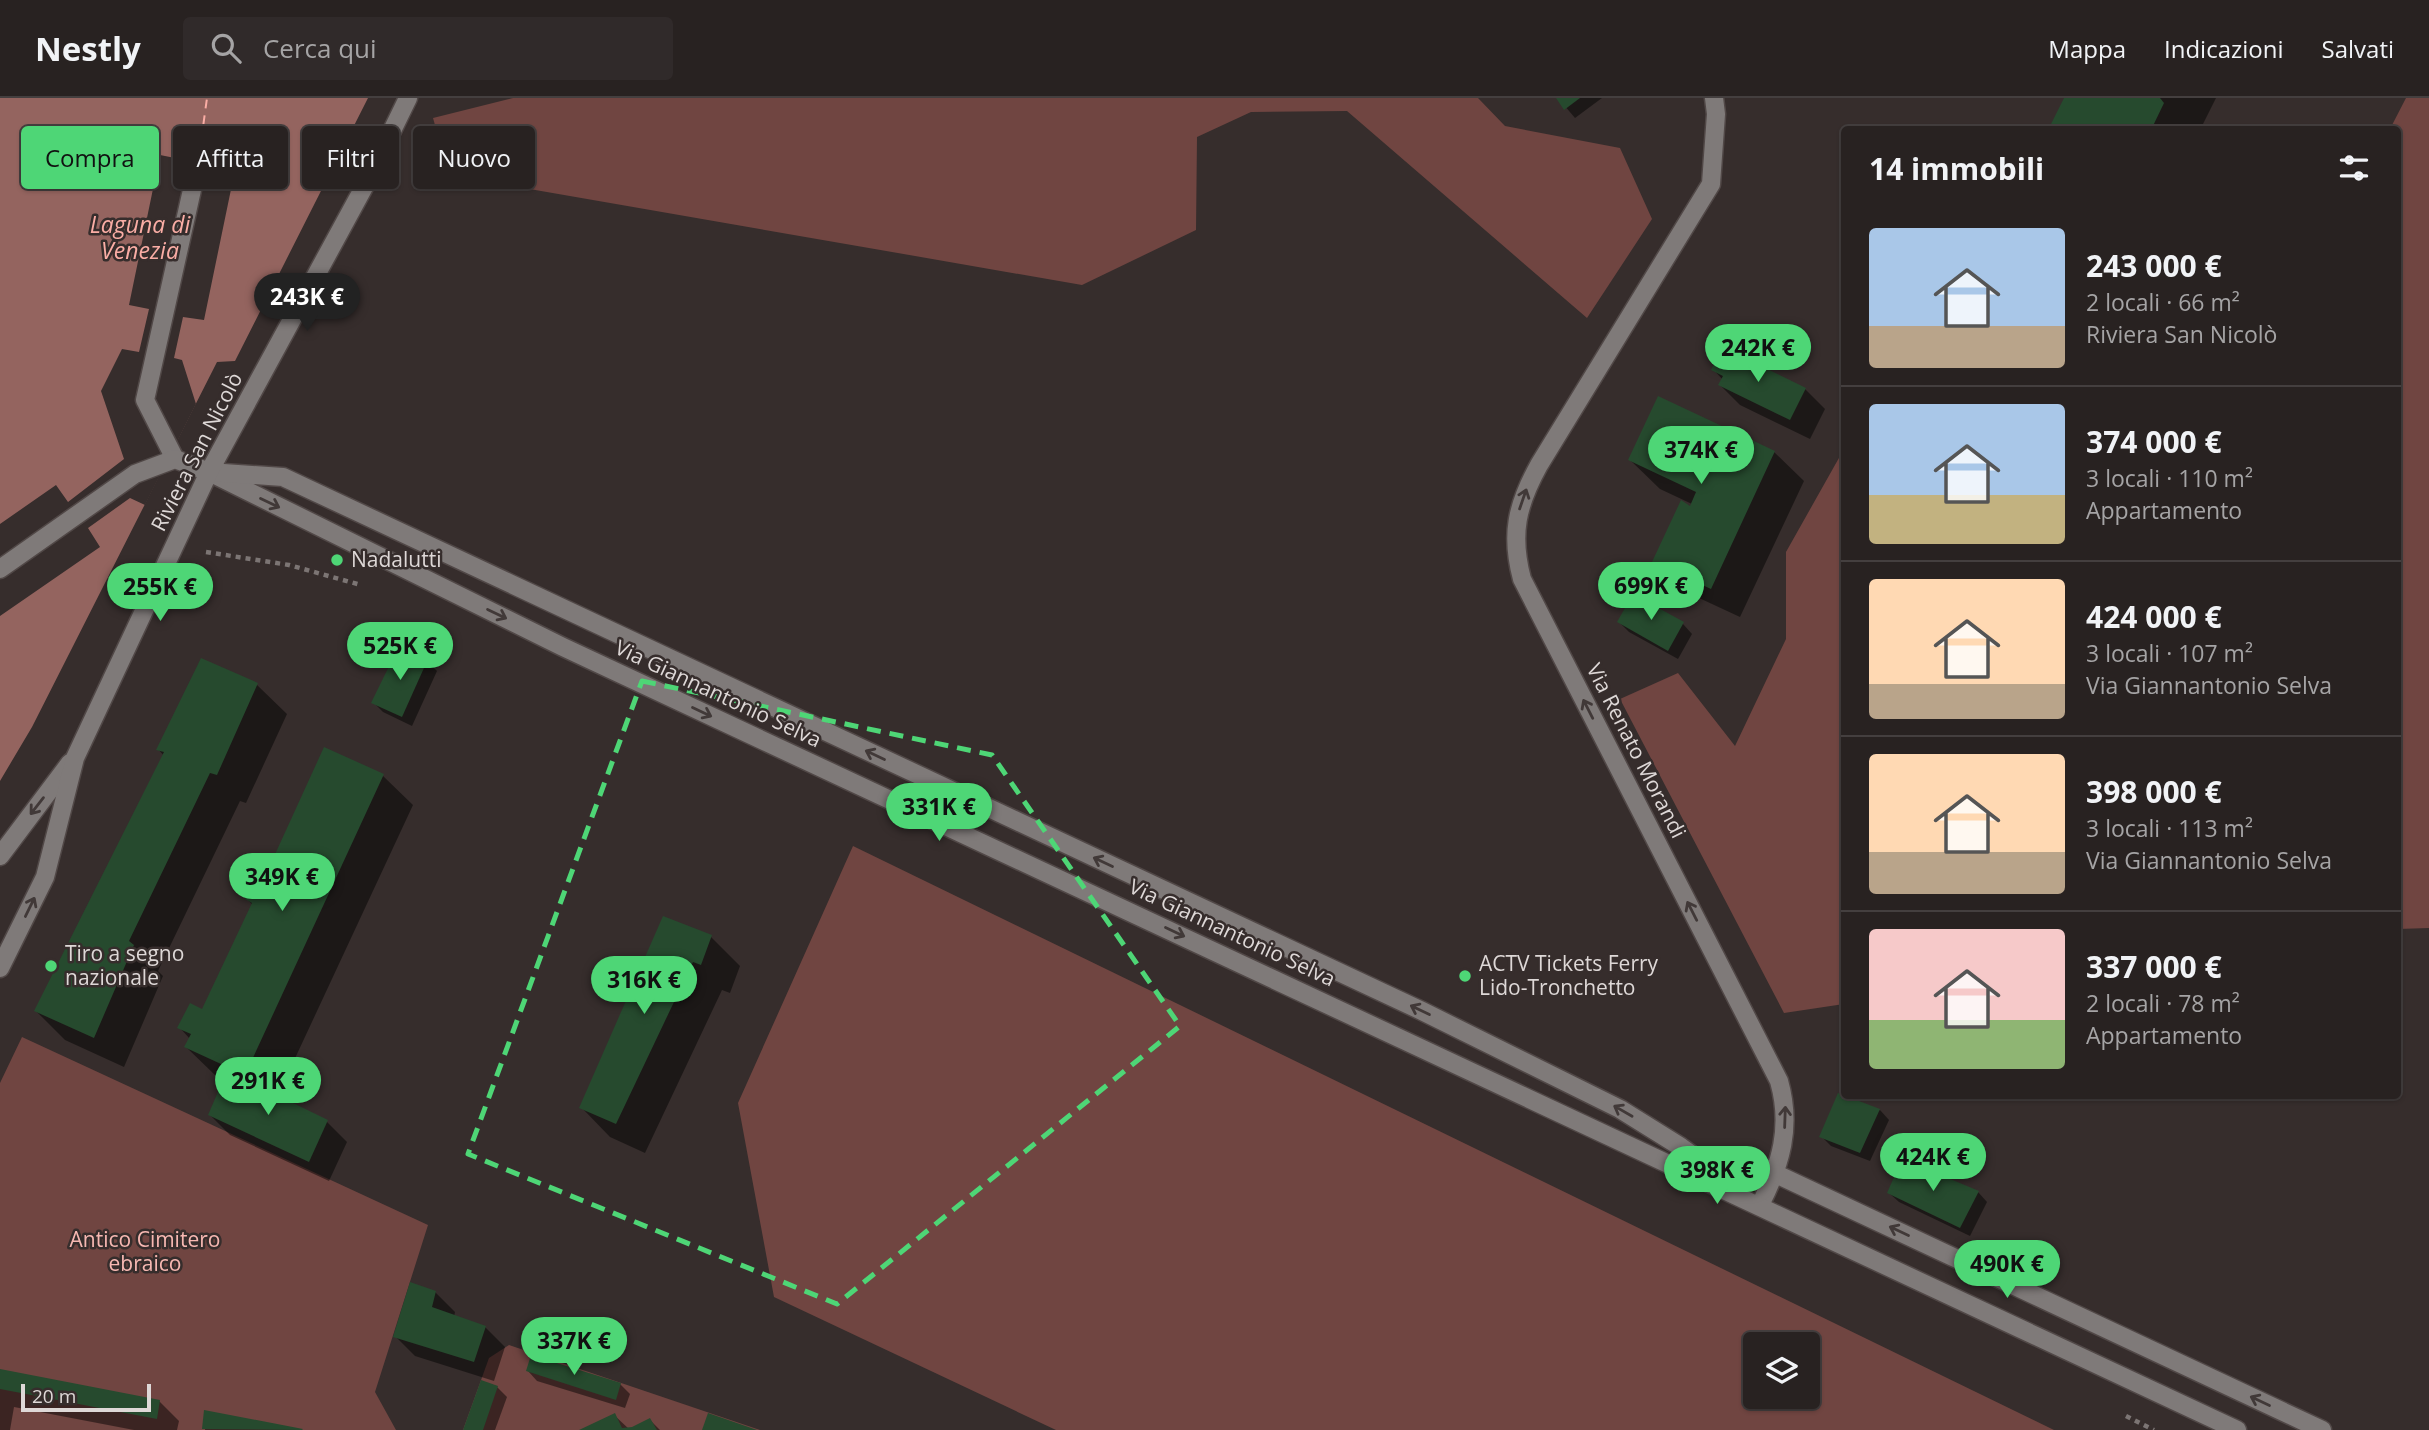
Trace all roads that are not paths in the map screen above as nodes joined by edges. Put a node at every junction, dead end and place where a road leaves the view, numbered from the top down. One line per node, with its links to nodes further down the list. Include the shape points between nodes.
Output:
1 (408, 98): 5 (street, Riviera San Nicolò)
2 (1714, 98): 10 (street, Via Renato Morandi, one-way to 2, via 1785,1116 1779,1081 1522,579 1516,558 1517,523 1527,488 1711,184)
3 (192, 189): 4 (street, via 145,400)
4 (175, 459): 5 (street); 6 (street, via 135,474)
5 (209, 472): 7 (street, Riviera San Nicolò); 11 (street, Via Giannantonio Selva, one-way to 11, via 563,647); 11 (street, one-way to 5, via 1620,1108 1422,1011 283,477)
6 (0, 569)
7 (75, 758): 8 (street, Riviera San Nicolò, one-way to 8); 9 (street, Riviera San Nicolò, one-way to 7, via 45,877)
8 (0, 856)
9 (0, 968)
10 (1776, 1174): 11 (street, Via Renato Morandi); 13 (street, one-way to 10)
11 (1760, 1205): 12 (street, Via Giannantonio Selva)
12 (2237, 1430)
13 (2322, 1430)

